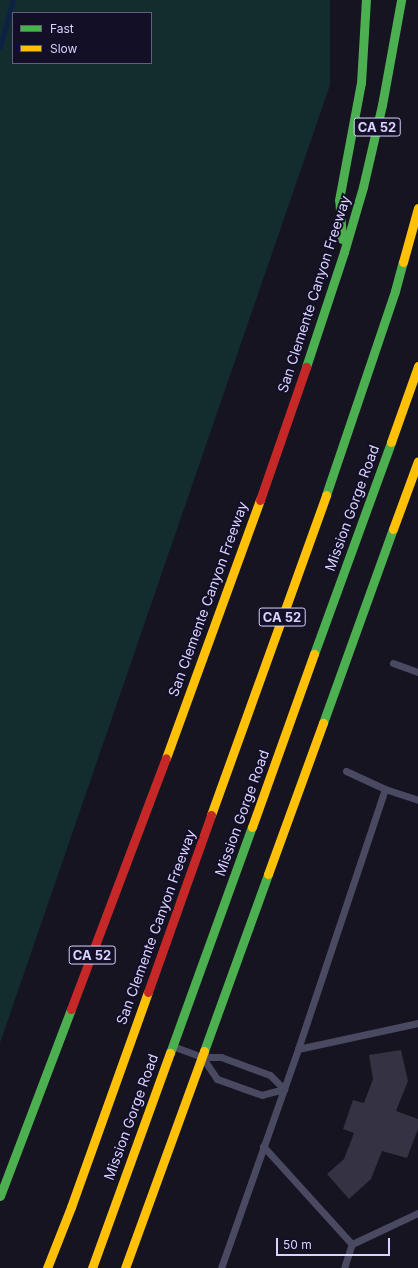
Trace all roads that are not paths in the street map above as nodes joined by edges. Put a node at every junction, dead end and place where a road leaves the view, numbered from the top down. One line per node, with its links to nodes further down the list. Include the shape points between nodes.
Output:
1 (366, 0): 4 (main road, via 361,83 339,200)
2 (401, 0): 4 (main road, San Clemente Canyon Freeway / CA 52, via 382,105 363,187)
3 (418, 208): 22 (main road, San Clemente Canyon Freeway / CA 52, via 395,291 345,442)
4 (344, 252): 19 (main road, San Clemente Canyon Freeway / CA 52, via 282,440 143,822)
5 (418, 366): 6 (main road, Mission Gorge Road)
6 (416, 382): 14 (main road, Mission Gorge Road)
7 (418, 461): 16 (main road)
8 (393, 663): 9 (lane)
9 (418, 672)
10 (346, 771): 11 (lane)
11 (385, 789): 12 (lane); 15 (lane)
12 (418, 800)
13 (418, 1023): 15 (lane)
14 (172, 1046): 16 (lane); 23 (main road, Mission Gorge Road)
15 (298, 1049): 17 (lane)
16 (202, 1057): 17 (lane, via 221,1056 270,1075); 17 (lane, via 217,1079 262,1095); 24 (main road)
17 (284, 1089): 18 (lane)
18 (264, 1146): 21 (lane); 25 (lane)
19 (0, 1196)
20 (418, 1214): 21 (lane)
21 (352, 1244): 26 (lane)
22 (47, 1268)
23 (92, 1268)
24 (125, 1268)
25 (221, 1268)
26 (344, 1268)

